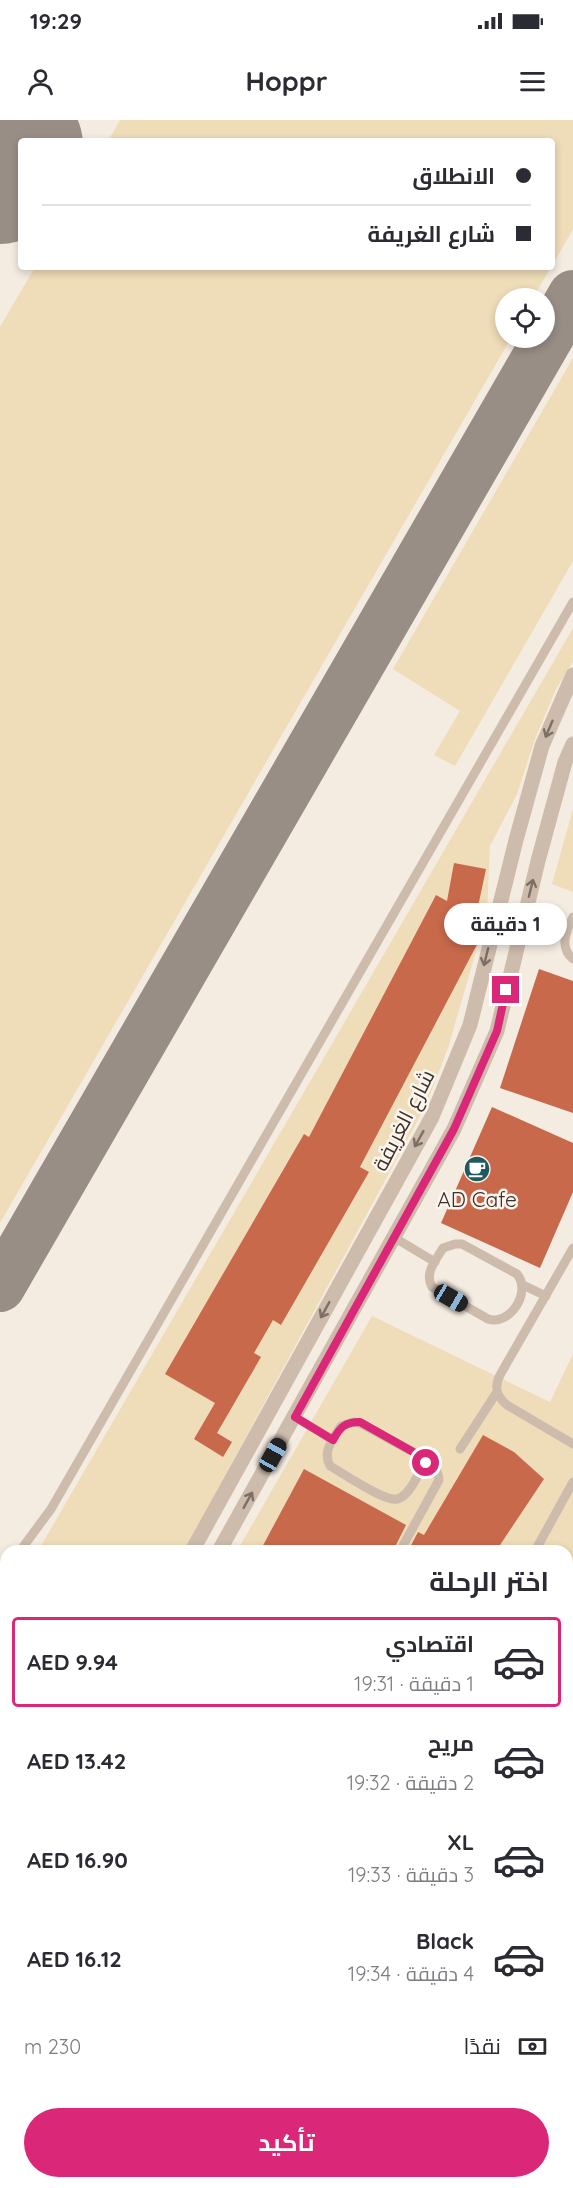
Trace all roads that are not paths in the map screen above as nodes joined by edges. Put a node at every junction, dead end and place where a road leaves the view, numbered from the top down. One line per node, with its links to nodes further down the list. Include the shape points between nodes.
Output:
1 (573, 602): 20 (lane, via 57,1498)
2 (573, 675): 21 (street, شارع الغريفة, one-way to 21, via 542,746 470,1025 432,1117)
3 (573, 744): 5 (street, one-way to 3)
4 (573, 917): 6 (lane)
5 (524, 918): 6 (lane); 8 (street, via 497,1031 454,1129)
6 (567, 932): 7 (lane, via 564,946)
7 (573, 959)
8 (395, 1238): 10 (lane); 14 (street)
9 (573, 1248): 12 (lane)
10 (435, 1262): 11 (lane, via 443,1248 462,1244 517,1274); 11 (lane, via 429,1277 432,1287 494,1321 506,1318 514,1309)
11 (523, 1285): 12 (lane)
12 (546, 1296): 13 (lane, via 500,1375)
13 (497, 1392): 16 (lane, via 507,1405); 17 (lane)
14 (295, 1417): 15 (lane); 22 (street, one-way to 14)
15 (333, 1440): 18 (lane, via 341,1426 360,1422 415,1453); 18 (lane, via 327,1452 330,1466 392,1499 404,1496)
16 (573, 1444)
17 (460, 1449)
18 (421, 1463): 23 (lane, via 435,1468 439,1480)
19 (573, 1482): 24 (lane)
20 (24, 1545)
21 (195, 1545)
22 (222, 1545)
23 (403, 1545)
24 (538, 1545)

